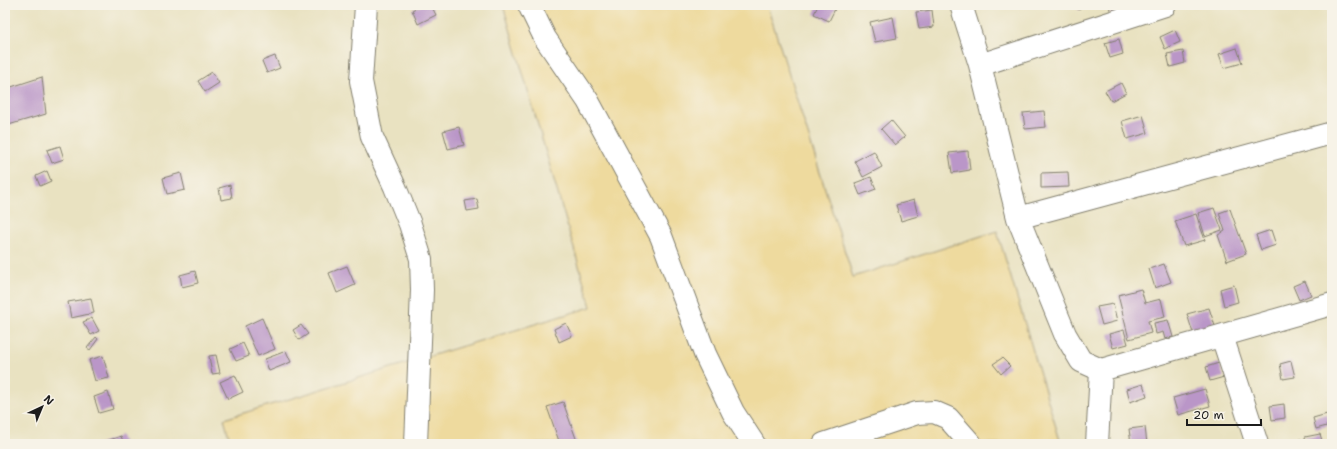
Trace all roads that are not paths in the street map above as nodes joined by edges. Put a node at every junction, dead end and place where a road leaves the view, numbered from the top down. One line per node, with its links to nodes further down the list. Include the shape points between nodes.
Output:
1 (366, 5): 12 (street, via 361,82 372,137 410,224 421,259)
2 (529, 5): 13 (street, via 545,38 588,101 661,236 705,354 733,412)
3 (961, 5): 5 (street)
4 (1165, 5): 5 (street)
5 (980, 65): 7 (street)
6 (1332, 132): 7 (street)
7 (1018, 218): 10 (street, via 1065,334 1080,361)
8 (1332, 304): 9 (street)
9 (1222, 336): 10 (street); 16 (street)
10 (1101, 370): 11 (street)
11 (1094, 441)
12 (416, 444)
13 (754, 444)
14 (824, 444): 15 (street, via 917,413 934,412 948,418)
15 (971, 444)
16 (1257, 444)

